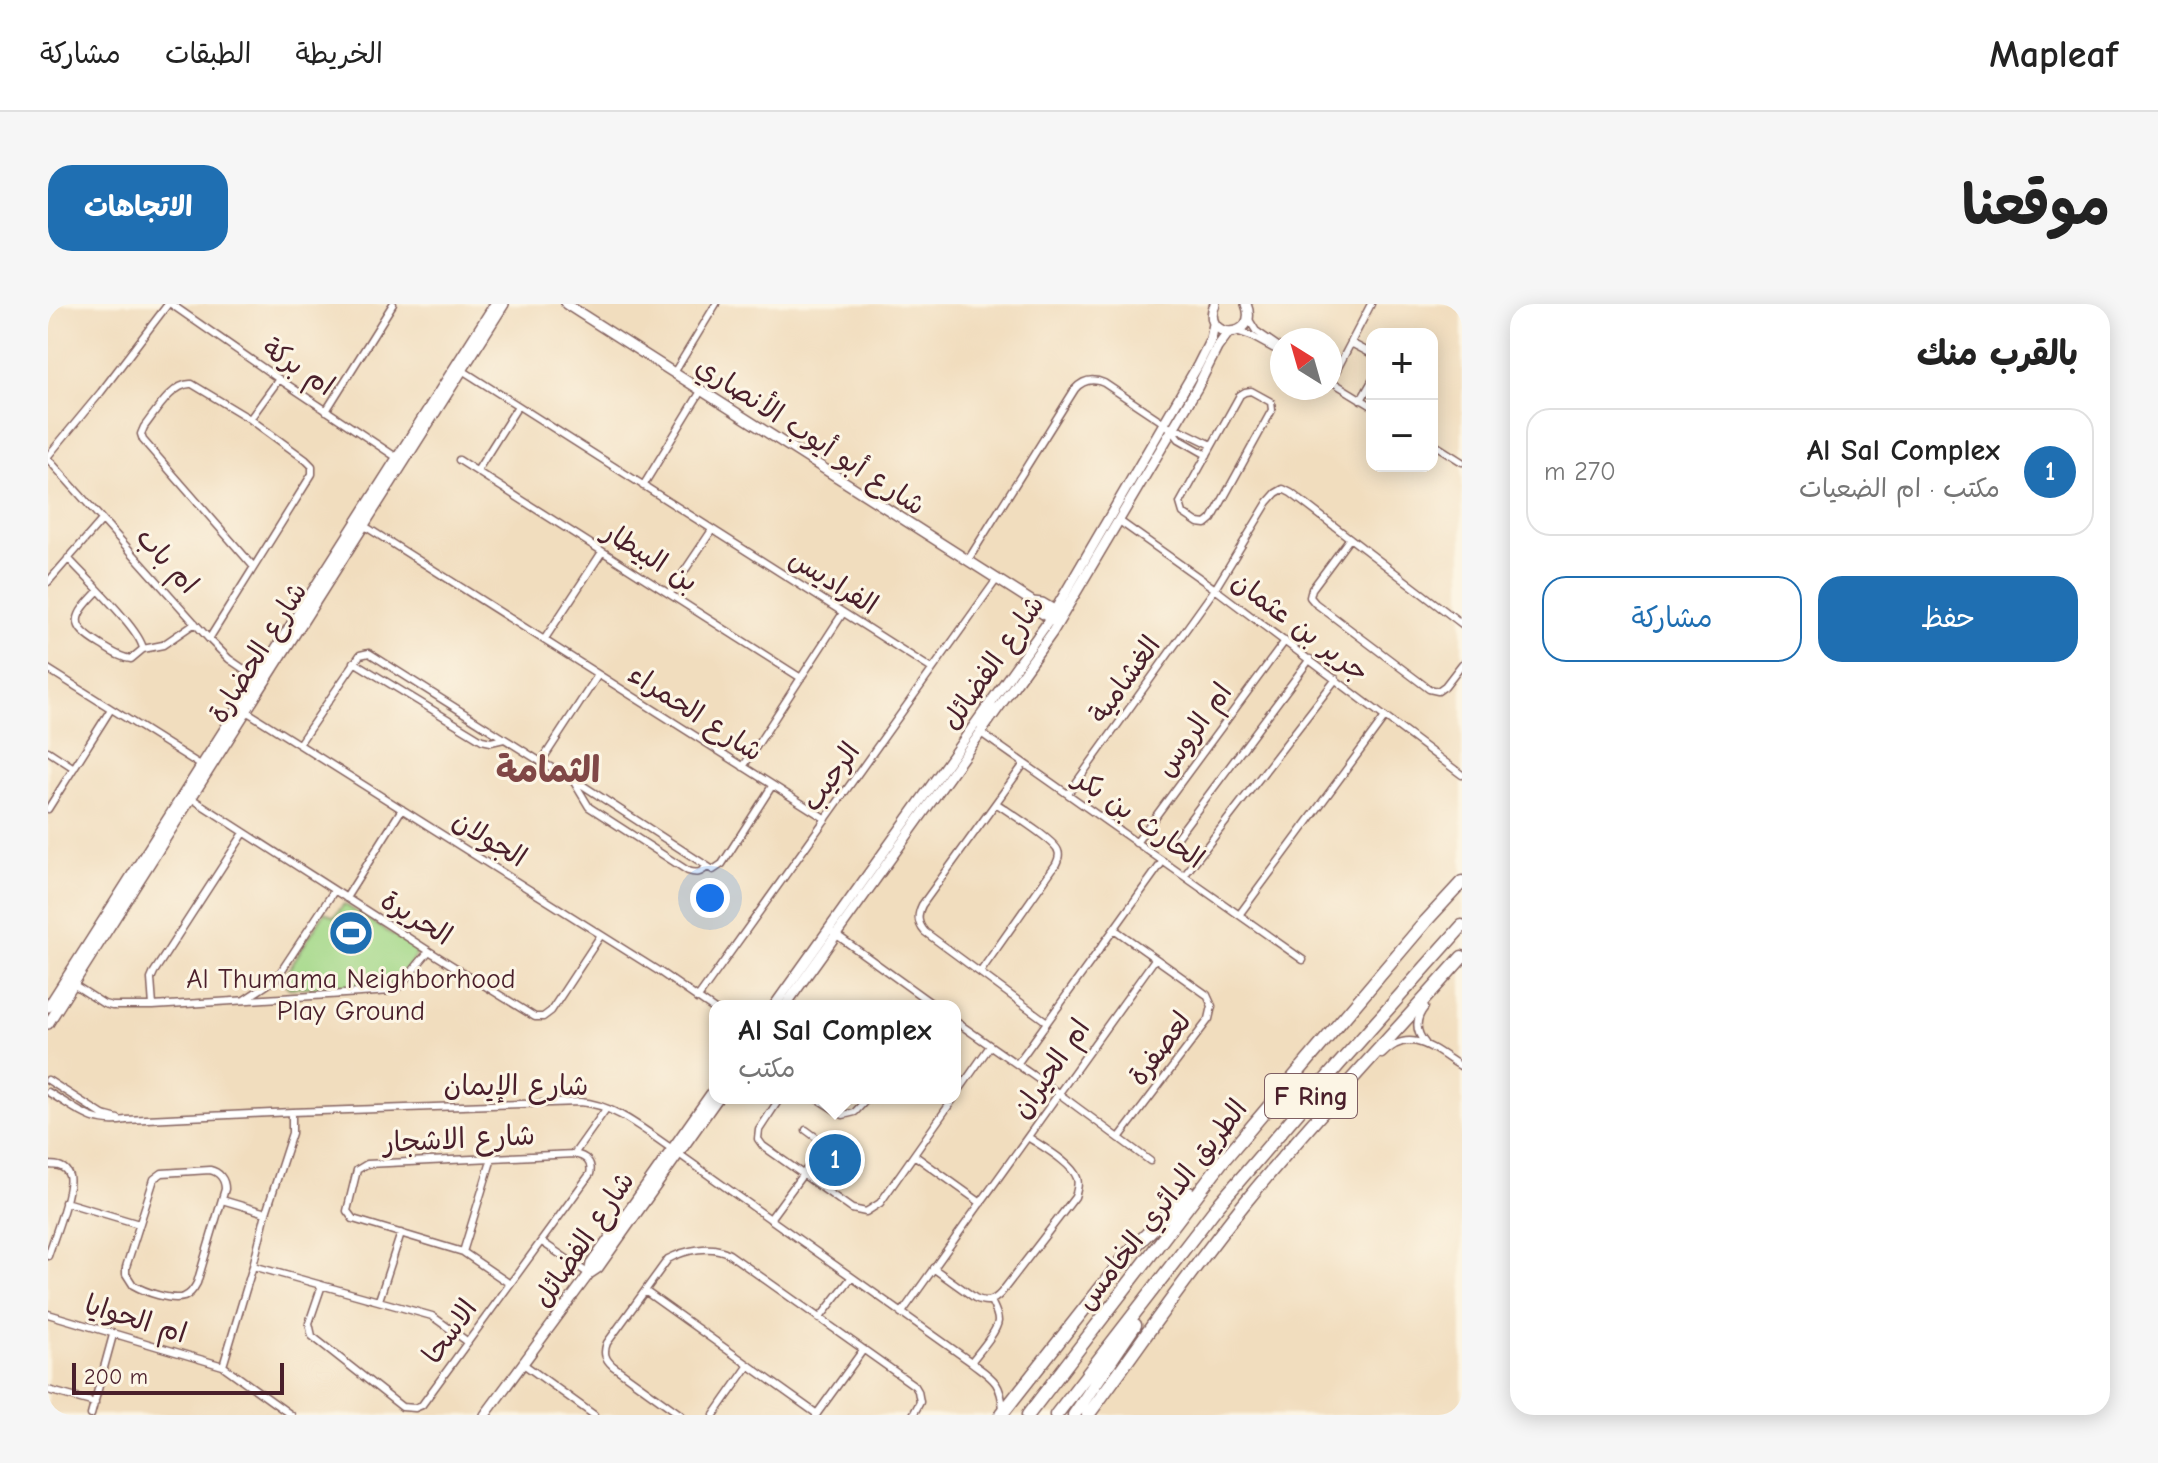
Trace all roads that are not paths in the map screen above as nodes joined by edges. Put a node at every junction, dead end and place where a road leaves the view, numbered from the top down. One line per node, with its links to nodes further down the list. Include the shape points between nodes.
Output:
1 (169, 304): 20 (street, ام بركة); 34 (street)
2 (393, 304): 28 (street)
3 (495, 304): 18 (street, شارع الحضارة)
4 (504, 304): 18 (street, شارع الحضارة)
5 (566, 304): 19 (street, شارع أبو أيوب الأنصاري)
6 (1207, 304): 11 (street)
7 (1215, 304): 11 (street)
8 (1371, 304): 14 (street)
9 (715, 305): 19 (street)
10 (1248, 308): 12 (street, via 1244,326); 13 (street, via 1256,331)
11 (1213, 320): 12 (street, via 1220,330); 21 (street)
12 (1232, 332): 15 (street); 21 (street)
13 (1270, 342)
14 (1351, 343): 16 (street); 17 (street)
15 (1270, 348)
16 (1366, 351)
17 (1342, 360)
18 (458, 368): 27 (street, الفراديس); 35 (street, شارع الحضارة)
19 (674, 373): 23 (street, شارع أبو أيوب الأنصاري)
20 (279, 379): 28 (street, ام بركة); 29 (street)
21 (1196, 382): 30 (street, شارع الفضائل)
22 (1342, 388): 25 (street)
23 (701, 391): 39 (street); 47 (street, شارع أبو أيوب الأنصاري)
24 (1366, 391): 25 (street)
25 (1361, 400): 26 (street)
26 (1366, 403)
27 (518, 406): 38 (street); 39 (street, الفراديس)
28 (326, 411): 35 (street, ام بركة)
29 (250, 419): 48 (street, via 312,466 312,474); 48 (street, via 183,383 141,434)
30 (1168, 427): 31 (street); 33 (street); 40 (street, شارع الفضائل); 47 (street, via 1104,383 1083,382)
31 (1212, 445): 33 (street); 33 (street, via 1242,393 1251,391 1271,402 1272,410 1212,519 1203,524 1185,515 1180,506)
32 (1438, 447): 37 (street)
33 (1207, 455)
34 (48, 457): 41 (street, ام باب)
35 (401, 460): 42 (street, شارع الحضارة)
36 (459, 460): 38 (street, بن البيطار)
37 (1462, 462)
38 (477, 471): 45 (street, بن البيطار)
39 (643, 486): 43 (street, الفراديس)
40 (1115, 518): 51 (street, جرير بن عثمان); 55 (street, شارع الفضائل)
41 (102, 520): 46 (street); 56 (street, ام باب)
42 (360, 524): 59 (street, شارع الحمراء); 70 (street, شارع الحضارة)
43 (712, 530): 53 (street); 54 (street, الفراديس)
44 (1350, 538): 51 (street, الغشامية, via 1283,489 1268,502); 57 (street); 64 (street, via 1312,589 1315,603 1429,689 1445,686)
45 (602, 552): 53 (street, بن البيطار); 59 (street)
46 (68, 558): 50 (street); 52 (street)
47 (968, 560): 49 (street, شارع أبو أيوب الأنصاري)
48 (253, 566): 58 (street)
49 (997, 579): 55 (street, شارع أبو أيوب الأنصاري); 66 (street, الرحيب)
50 (48, 582)
51 (1215, 589): 60 (street, جرير بن عثمان); 87 (street, الغشامية)
52 (98, 591): 61 (street, via 140,638); 61 (street, via 78,618 82,633 123,658 131,659)
53 (669, 594): 68 (street, بن البيطار)
54 (843, 613): 66 (street, الفراديس); 68 (street)
55 (1057, 618): 71 (street, شارع الفضائل); 75 (street)
56 (195, 623): 58 (street, ام باب); 61 (street, via 163,645)
57 (1462, 624)
58 (209, 639): 70 (street, ام باب)
59 (544, 640): 67 (street, شارع الحمراء)
60 (1285, 641): 62 (street, جرير بن عثمان); 95 (street, ام الروس)
61 (143, 649)
62 (1310, 659): 69 (street, جرير بن عثمان); 94 (street)
63 (354, 662): 76 (street, via 482,740); 76 (street, via 369,653); 77 (street)
64 (1462, 664)
65 (48, 669): 72 (street)
66 (932, 669): 92 (street, الرحيب)
67 (598, 675): 79 (street); 81 (street, شارع الحمراء)
68 (801, 678): 81 (street)
69 (1336, 679): 74 (street, جرير بن عثمان); 98 (street)
70 (261, 680): 73 (street, شارع الحضارة)
71 (993, 702): 75 (street); 105 (street, شارع الفضائل)
72 (111, 709): 82 (street); 83 (street)
73 (243, 709): 77 (street, الجولان); 83 (street, شارع الحضارة)
74 (1385, 717): 84 (street, جرير بن عثمان); 102 (street)
75 (981, 733): 80 (street, الحارث بن بكر); 105 (street)
76 (505, 739): 79 (street)
77 (299, 744): 91 (street, الجولان)
78 (48, 751): 82 (street)
79 (541, 762): 85 (street)
80 (1024, 764): 87 (street, الحارث بن بكر); 89 (street)
81 (743, 767): 86 (street, شارع الحمراء)
82 (74, 768): 90 (street)
83 (205, 768): 88 (street, شارع الحضارة)
84 (1461, 772)
85 (573, 779): 97 (street); 97 (street, via 589,807 688,871 701,873)
86 (772, 786): 92 (street, شارع الحمراء); 97 (street, via 722,864 713,870)
87 (1068, 794): 95 (street, الحارث بن بكر)
88 (187, 796): 93 (street, الحريرة); 113 (street, شارع الحضارة)
89 (996, 803): 112 (street, via 1051,842 1058,857); 112 (street, via 918,913 925,932)
90 (48, 809)
91 (402, 809): 101 (street, الحريرة); 106 (street, الجولان)
92 (826, 819): 114 (street, الرحيب)
93 (244, 833): 100 (street, الحريرة); 119 (street, via 154,972)
94 (1174, 841)
95 (1136, 843): 96 (street, الحارث بن بكر)
96 (1163, 861): 98 (street, الحارث بن بكر); 104 (street)
97 (707, 867)
98 (1184, 876): 102 (street, الحارث بن بكر)
99 (1462, 880): 153 (highway, الطريق الدائري الخامس / F Ring)
100 (334, 891): 101 (street, الحريرة); 115 (street, via 282,973)
101 (346, 898): 107 (street, الحريرة)
102 (1239, 915): 110 (street, الحارث بن بكر)
103 (1462, 926): 169 (highway, الطريق الدائري الخامس / F Ring, via 1219,1204)
104 (1114, 929): 109 (street, لعصفرة); 122 (street)
105 (832, 931): 116 (street, شارع الفضائل); 117 (street); 118 (street)
106 (601, 935): 107 (street, الحريرة, via 543,1017 535,1017); 114 (street, الجولان)
107 (429, 951): 115 (street, via 392,991)
108 (1462, 957): 131 (highway)
109 (1155, 959): 133 (street, ام الحيران); 145 (street, لعصفرة, via 1207,995 1212,1012)
110 (1303, 960)
111 (1462, 966): 126 (street, via 1419,1014 1418,1032)
112 (981, 971): 122 (street)
113 (70, 982): 119 (street, via 104,1004); 121 (street, شارع الحضارة); 123 (street, شارع الحضارة)
114 (697, 999): 120 (street, الجولان)
115 (243, 1000): 119 (street)
116 (779, 1000)
117 (789, 1000)
118 (927, 1000)
119 (153, 1006)
120 (709, 1006)
121 (48, 1007)
122 (1047, 1022): 127 (street)
123 (48, 1024)
124 (961, 1025): 125 (street)
125 (990, 1046): 127 (street); 130 (street)
126 (1427, 1046): 128 (street); 131 (street, via 1408,1040 1394,1043)
127 (1017, 1064): 133 (street)
128 (1462, 1067)
129 (48, 1080): 142 (street, شارع الإيمان, via 103,1115)
130 (962, 1087)
131 (1345, 1087): 201 (highway, via 1205,1253)
132 (48, 1092): 142 (street, شارع الإيمان, via 102,1122)
133 (1058, 1093): 144 (street, ام الحيران); 145 (street)
134 (709, 1097): 147 (street)
135 (713, 1104): 147 (street)
136 (776, 1104): 156 (street, via 758,1139)
137 (826, 1104): 138 (street, via 843,1115)
138 (862, 1104)
139 (949, 1104): 150 (street)
140 (606, 1109): 141 (street, شارع الإيمان, via 580,1102); 147 (street, شارع الإيمان); 148 (street)
141 (292, 1112): 142 (street, شارع الإيمان); 160 (street, via 292,1133)
142 (126, 1120)
143 (806, 1130): 146 (street)
144 (1028, 1137): 159 (street, ام الحيران); 176 (street, via 1069,1166 1078,1185 1075,1197)
145 (1119, 1138): 152 (street)
146 (825, 1144): 149 (street); 156 (street)
147 (675, 1151): 161 (street, شارع الإيمان); 170 (street); 170 (street, شارع الفضائل, via 591,1264)
148 (574, 1154): 151 (street, شارع الاشجار); 155 (street, شارع الاشجار)
149 (841, 1155)
150 (914, 1155): 156 (street, via 880,1203 866,1212 852,1209); 159 (street)
151 (492, 1158): 163 (street, شارع الاشجار, via 361,1166 349,1215); 165 (street)
152 (1150, 1161)
153 (1221, 1163): 189 (highway, via 1129,1252); 198 (highway, الطريق الدائري الخامس / F Ring)
154 (48, 1165): 158 (street, via 60,1166 68,1174)
155 (592, 1167): 164 (street, الاسحا)
156 (802, 1175): 161 (street)
157 (222, 1200): 160 (street); 162 (street, via 225,1184 215,1171 162,1173 152,1183); 162 (street, via 197,1283 187,1296 171,1297 129,1281 126,1267)
158 (65, 1202): 162 (street); 166 (street)
159 (981, 1203): 168 (street, ام الحيران)
160 (266, 1213): 167 (street)
161 (770, 1219): 171 (street, شارع الإيمان)
162 (139, 1224)
163 (401, 1233): 165 (street, شارع الاشجار); 175 (street)
164 (542, 1242): 170 (street); 172 (street, الاسحا)
165 (463, 1252): 172 (street, شارع الاشجار)
166 (48, 1256)
167 (253, 1266): 173 (street); 186 (street)
168 (933, 1268): 176 (street, via 975,1298); 178 (street, ام الحيران)
169 (1168, 1271): 199 (highway, الطريق الدائري الخامس / F Ring); 200 (highway)
170 (589, 1274): 184 (street, شارع الفضائل)
171 (851, 1278): 178 (street, شارع الإيمان); 179 (street)
172 (510, 1284): 181 (street, الاسحا)
173 (322, 1285): 175 (street); 181 (street, الاسحا, via 309,1323 312,1336 402,1407 422,1405)
174 (645, 1291): 179 (street, via 668,1259 718,1249); 185 (street); 194 (street, via 607,1343 605,1355)
175 (379, 1300): 181 (street, via 432,1316)
176 (991, 1301): 183 (street, via 998,1320)
177 (48, 1314): 180 (street, ام الحوايا)
178 (901, 1314): 183 (street, شارع الإيمان)
179 (819, 1319): 182 (street)
180 (113, 1335): 186 (street, ام الحوايا); 188 (street)
181 (468, 1342)
182 (863, 1350): 196 (street); 197 (street, via 915,1386 920,1402)
183 (971, 1362): 189 (street, شارع الإيمان, via 1001,1389)
184 (522, 1363): 192 (street, شارع الفضائل); 193 (street)
185 (749, 1365): 195 (street); 196 (street)
186 (223, 1366): 191 (street, ام الحوايا)
187 (48, 1390): 188 (street)
188 (95, 1403): 190 (street)
189 (1002, 1413)
190 (91, 1415)
191 (291, 1415)
192 (485, 1415)
193 (594, 1415)
194 (681, 1415)
195 (714, 1415)
196 (816, 1415)
197 (913, 1415)
198 (1028, 1415)
199 (1056, 1415)
200 (1074, 1415)
201 (1088, 1415)

